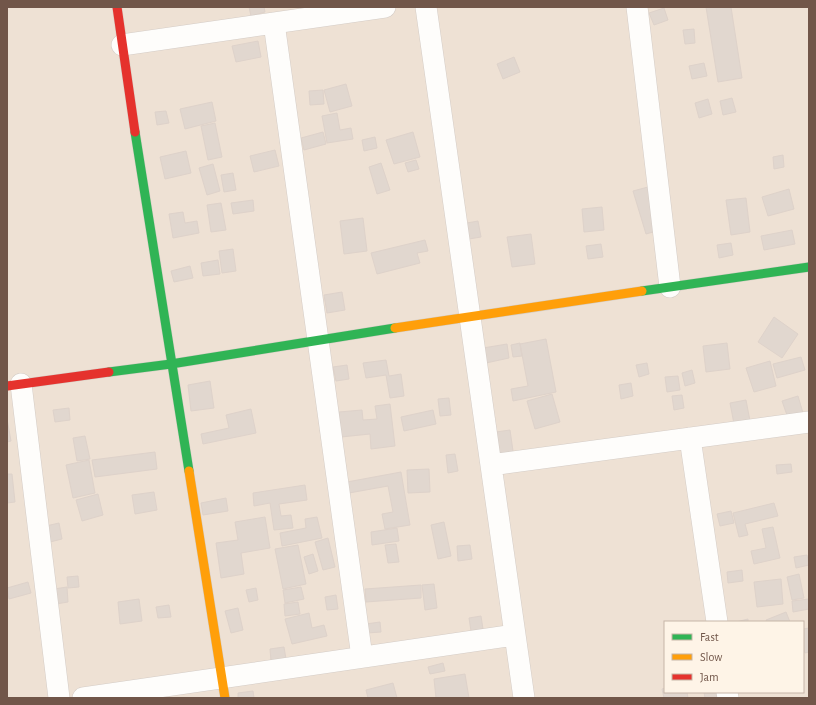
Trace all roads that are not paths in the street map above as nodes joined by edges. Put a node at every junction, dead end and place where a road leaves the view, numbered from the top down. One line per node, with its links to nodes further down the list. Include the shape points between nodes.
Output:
1 (117, 7): 6 (street)
2 (385, 7): 5 (street)
3 (426, 7): 9 (street)
4 (637, 7): 8 (street)
5 (274, 23): 6 (street); 10 (street)
6 (122, 45): 11 (street)
7 (809, 267): 8 (street)
8 (670, 287): 9 (street)
9 (470, 316): 10 (street); 15 (street)
10 (318, 340): 11 (street); 18 (street)
11 (171, 364): 12 (street); 19 (street)
12 (14, 385): 20 (street)
13 (809, 422): 14 (street)
14 (690, 438): 15 (street); 16 (street)
15 (491, 465): 17 (street)
16 (717, 621)
17 (515, 635): 18 (street); 23 (street)
18 (362, 657): 19 (street)
19 (222, 678): 21 (street); 22 (street)
20 (59, 698)
21 (83, 698)
22 (225, 698)
23 (524, 698)

